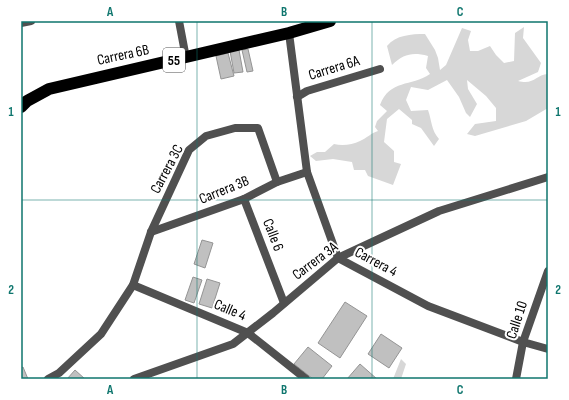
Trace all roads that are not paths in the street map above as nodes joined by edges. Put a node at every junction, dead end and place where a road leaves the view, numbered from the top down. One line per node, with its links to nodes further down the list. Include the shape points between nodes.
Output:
1 (31, 21): 4 (street)
2 (179, 21): 6 (street)
3 (330, 21): 5 (highway, Carrera 6B / 55)
4 (21, 23)
5 (289, 33): 6 (highway, Carrera 6B / 55); 8 (street, Carrera 4)
6 (186, 58): 9 (highway, Carrera 6B / 55, via 49,89)
7 (380, 69): 8 (street, Carrera 6A, via 307,91)
8 (297, 97): 10 (street, Carrera 4)
9 (21, 107)
10 (307, 172): 12 (street, Carrera 3B); 15 (street, Carrera 4)
11 (548, 177): 15 (street, Carrera 3A, via 439,211)
12 (277, 182): 13 (street, Carrera 3B); 14 (street, Carrera 3C, via 258,128 235,128 206,136 189,150)
13 (244, 199): 14 (street, Carrera 3B); 18 (street, Calle 6)
14 (151, 232): 17 (street)
15 (338, 258): 18 (street, Carrera 3A); 20 (street, Carrera 4, via 428,306)
16 (548, 270): 20 (street, Calle 10)
17 (133, 285): 19 (street, Calle 4); 22 (street, via 101,334 59,373)
18 (284, 303): 19 (street, Carrera 3A)
19 (248, 333): 23 (street, Carrera 3A, via 233,344); 24 (street, Calle 4)
20 (524, 342): 21 (street, Carrera 4); 25 (street, Calle 10)
21 (548, 349)
22 (48, 379)
23 (134, 379)
24 (306, 379)
25 (516, 379)

